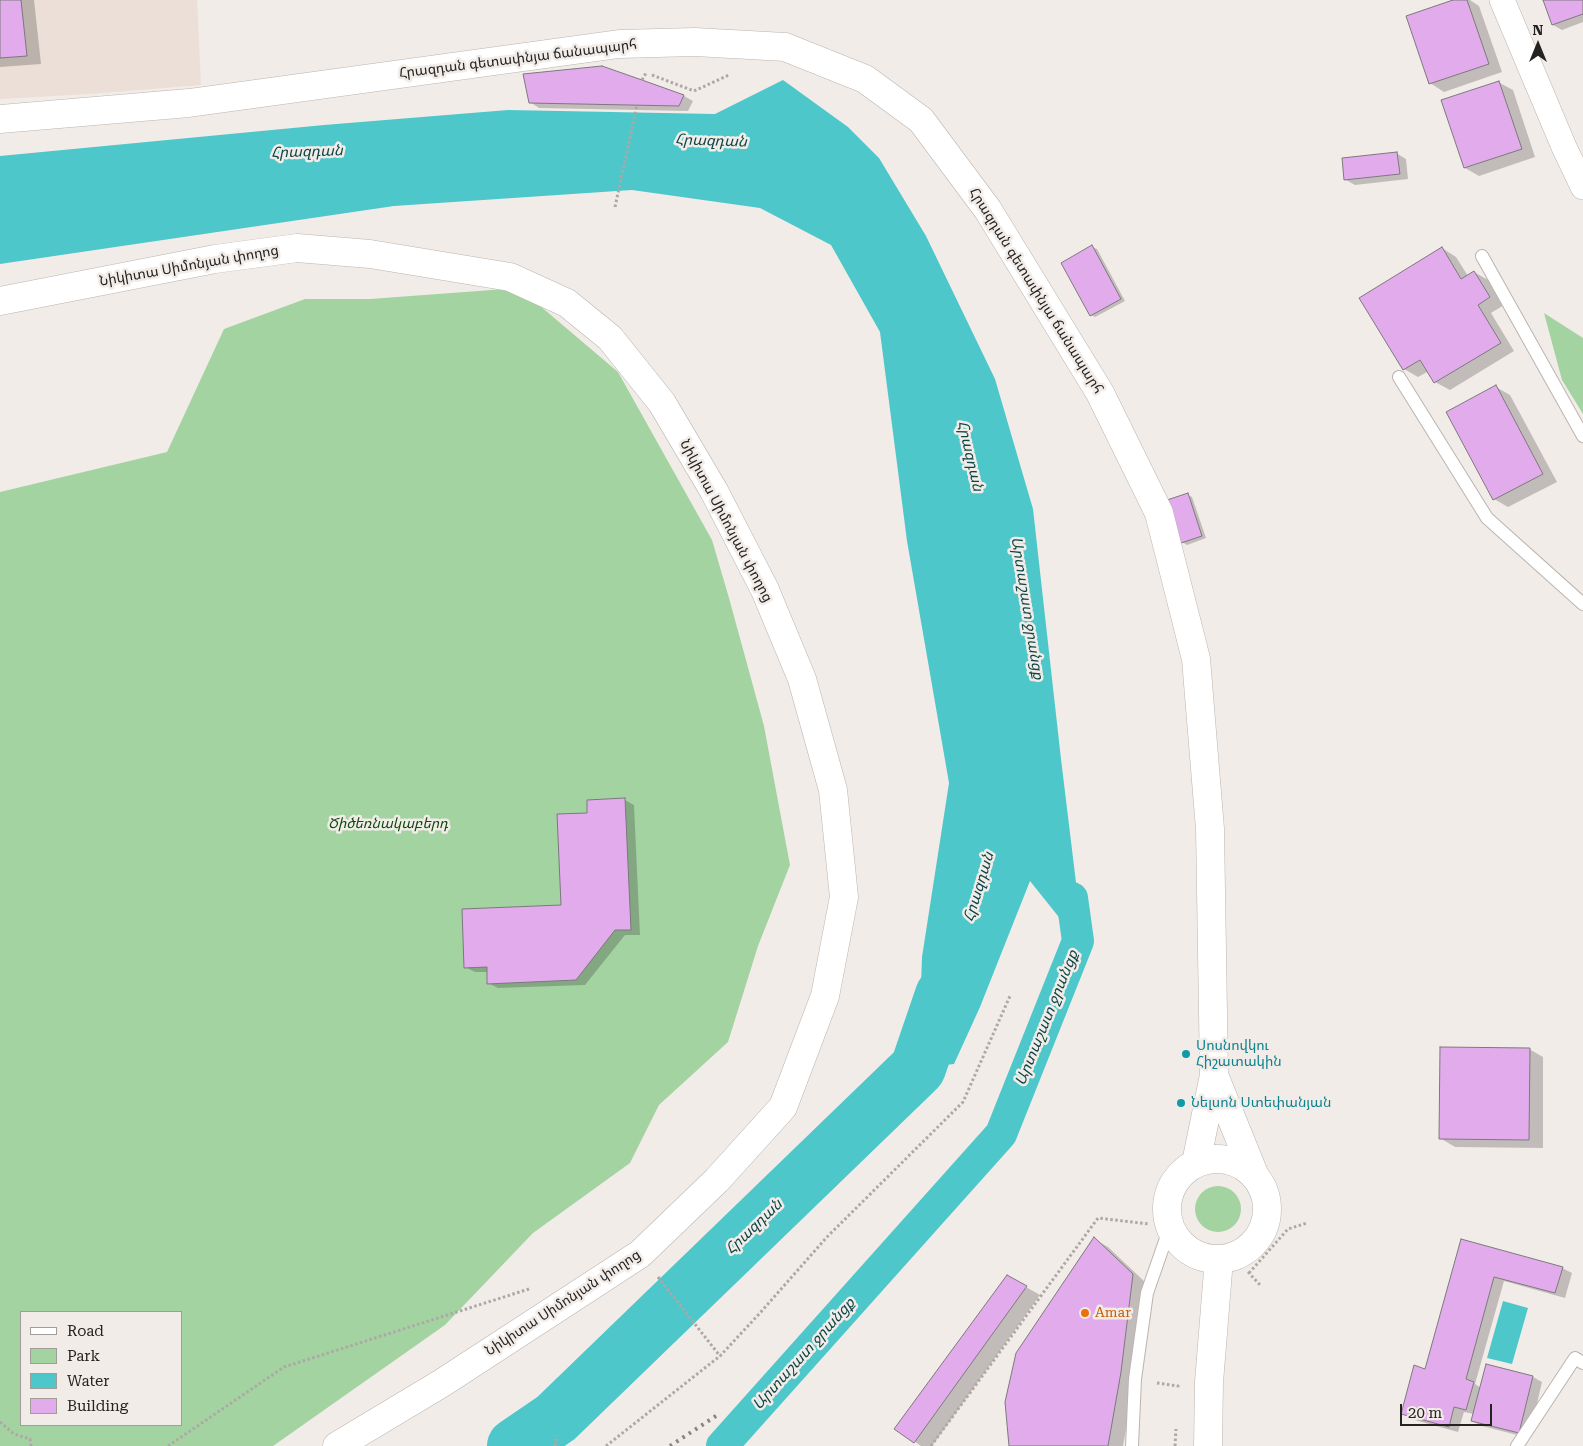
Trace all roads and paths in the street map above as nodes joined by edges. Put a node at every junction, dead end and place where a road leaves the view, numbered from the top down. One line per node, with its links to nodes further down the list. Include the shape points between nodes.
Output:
1 (1502, 0): 8 (street)
2 (638, 70): 3 (path)
3 (646, 72): 4 (path, via 694,91); 5 (path)
4 (737, 72)
5 (642, 80)
6 (637, 105): 9 (path)
7 (0, 119): 16 (street, Հրազդան գետափնյա ճանապարհ, via 189,103 619,44 696,42 785,47 865,79 920,120 988,210 1100,393 1159,513 1196,659 1210,829)
8 (1583, 187)
9 (615, 207)
10 (1482, 256): 13 (lane)
11 (0, 301): 21 (street, Նիկիտա Սիմոնյան փողոց, via 215,259 296,248 370,254 510,278 567,303 610,338 662,402 714,491 765,590 802,679 833,790 844,897 825,996 784,1107 717,1180)
12 (1399, 377): 14 (lane, via 1487,518)
13 (1583, 436)
14 (1583, 604)
15 (1010, 996): 25 (path, via 963,1102 827,1237)
16 (1214, 1075): 17 (street, Հրազդան գետափնյա ճանապարհ); 18 (street, Հրազդան գետափնյա ճանապարհ)
17 (1196, 1163): 18 (street, via 1227,1159 1242,1164); 20 (street, via 1173,1185 1168,1199)
18 (1254, 1174): 22 (street, Հրազդան գետափնյա ճանապարհ, via 1267,1201 1263,1229 1247,1249 1235,1256)
19 (1307, 1223): 23 (path, via 1288,1229)
20 (1170, 1226): 22 (street, Հրազդան գետափնյա ճանապարհ, via 1181,1243 1193,1253 1205,1258); 34 (path, via 1098,1218); 35 (lane, via 1147,1293 1135,1379)
21 (640, 1254): 25 (path); 31 (street, Նիկիտա Սիմոնյան փողոց, via 442,1383)
22 (1219, 1258): 36 (street, via 1209,1382)
23 (1248, 1273)
24 (537, 1287): 30 (path, via 284,1367)
25 (720, 1356): 33 (path)
26 (1583, 1363): 37 (lane, via 1575,1358)
27 (0, 1422): 29 (path, via 14,1434 30,1439)
28 (557, 1435): 32 (path)
29 (31, 1446)
30 (168, 1446)
31 (336, 1446)
32 (555, 1446)
33 (606, 1446)
34 (931, 1446)
35 (1132, 1446)
36 (1208, 1446)
37 (1517, 1446)

